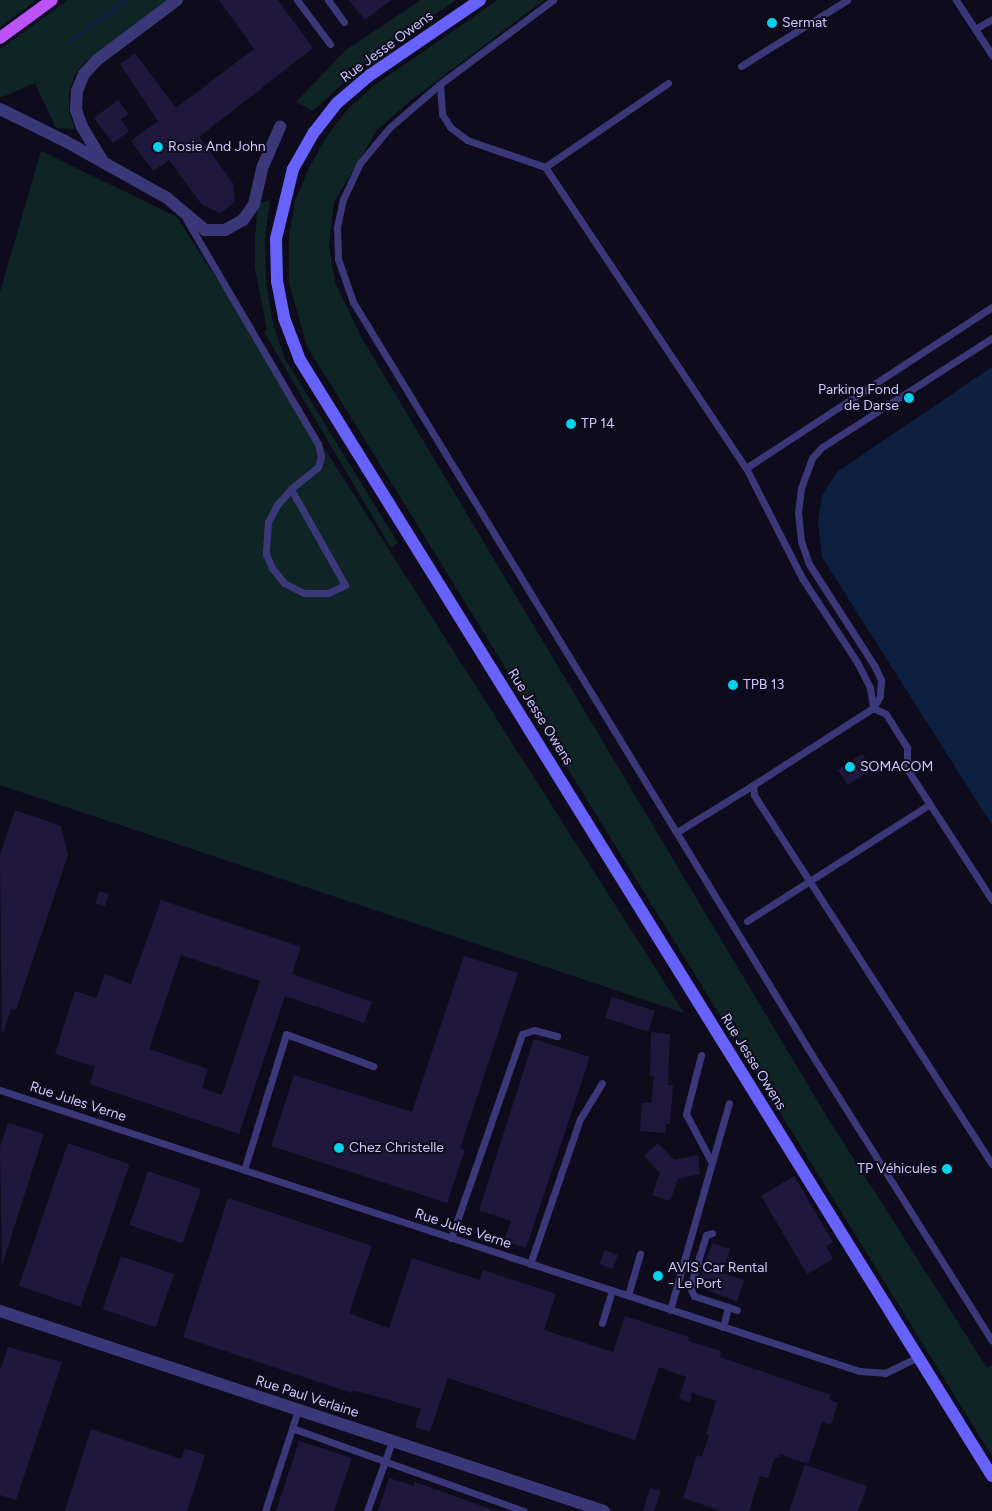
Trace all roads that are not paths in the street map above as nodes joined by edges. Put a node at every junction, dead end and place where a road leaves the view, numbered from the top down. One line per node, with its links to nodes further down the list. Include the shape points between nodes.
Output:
1 (52, 0): 12 (main road)
2 (177, 0): 20 (street, via 97,60 84,74 77,91 76,110 82,127)
3 (297, 0): 13 (lane)
4 (328, 0): 10 (lane)
5 (480, 0): 56 (main road, Rue Jesse Owens, via 370,75 337,103 314,132 293,169 276,239 277,281 284,318 300,360)
6 (554, 0): 16 (lane)
7 (848, 0): 15 (lane)
8 (956, 0): 11 (lane)
9 (992, 19): 11 (lane)
10 (344, 22)
11 (976, 29): 14 (lane)
12 (0, 38)
13 (330, 44)
14 (992, 55)
15 (741, 66)
16 (440, 84): 21 (lane, via 442,114 450,127 467,140); 30 (lane, via 390,127 360,164 343,199 337,228 338,259 353,302)
17 (668, 84): 21 (lane)
18 (0, 110): 20 (street)
19 (280, 127): 22 (street, via 263,166 254,204 242,220 225,230 205,230)
20 (103, 162): 22 (street, via 167,198)
21 (546, 167): 25 (lane)
22 (182, 212): 26 (lane, via 318,444 322,457 318,468)
23 (992, 307): 25 (lane)
24 (992, 338): 27 (lane, via 822,447 806,470 798,512 801,541 809,564 881,680 880,696)
25 (746, 468): 27 (lane, via 802,578 870,688)
26 (291, 489): 26 (lane, via 268,522 266,554 272,568 284,583 304,593 328,592 345,585)
27 (873, 708): 28 (lane); 29 (lane, via 886,714 907,748 907,769)
28 (754, 785): 30 (lane); 31 (lane, via 754,795)
29 (930, 804): 31 (lane); 32 (lane)
30 (677, 832): 55 (lane)
31 (809, 881): 33 (lane); 41 (lane)
32 (992, 900)
33 (747, 921)
34 (557, 1036): 44 (lane, via 534,1030 522,1034)
35 (701, 1055): 40 (lane, via 686,1114)
36 (374, 1066): 42 (lane, via 286,1034)
37 (602, 1084): 46 (lane, via 580,1119)
38 (0, 1090): 42 (lane, Rue Jules Verne)
39 (729, 1104): 40 (lane)
40 (712, 1163): 50 (lane)
41 (992, 1164)
42 (244, 1170): 44 (lane, Rue Jules Verne)
43 (712, 1233): 49 (lane, via 706,1236 690,1287 694,1296)
44 (451, 1238): 46 (lane, Rue Jules Verne)
45 (640, 1254): 48 (lane)
46 (530, 1264): 47 (lane, Rue Jules Verne)
47 (612, 1291): 48 (lane, Rue Jules Verne); 53 (lane)
48 (628, 1296): 50 (lane, Rue Jules Verne)
49 (728, 1307): 51 (lane); 54 (lane)
50 (670, 1310): 54 (lane, Rue Jules Verne)
51 (737, 1310)
52 (0, 1311): 57 (street, Rue Paul Verlaine)
53 (602, 1324)
54 (723, 1327): 56 (lane, Rue Jules Verne, via 858,1372 885,1373)
55 (992, 1341)
56 (918, 1356): 61 (main road, Rue Jesse Owens)
57 (298, 1410): 58 (lane); 59 (street, Rue Paul Verlaine)
58 (292, 1428): 60 (lane); 62 (lane)
59 (392, 1441): 60 (lane); 65 (street, Rue Paul Verlaine)
60 (384, 1464): 63 (lane); 64 (lane)
61 (992, 1476)
62 (265, 1511)
63 (368, 1511)
64 (524, 1511)
65 (604, 1511)

